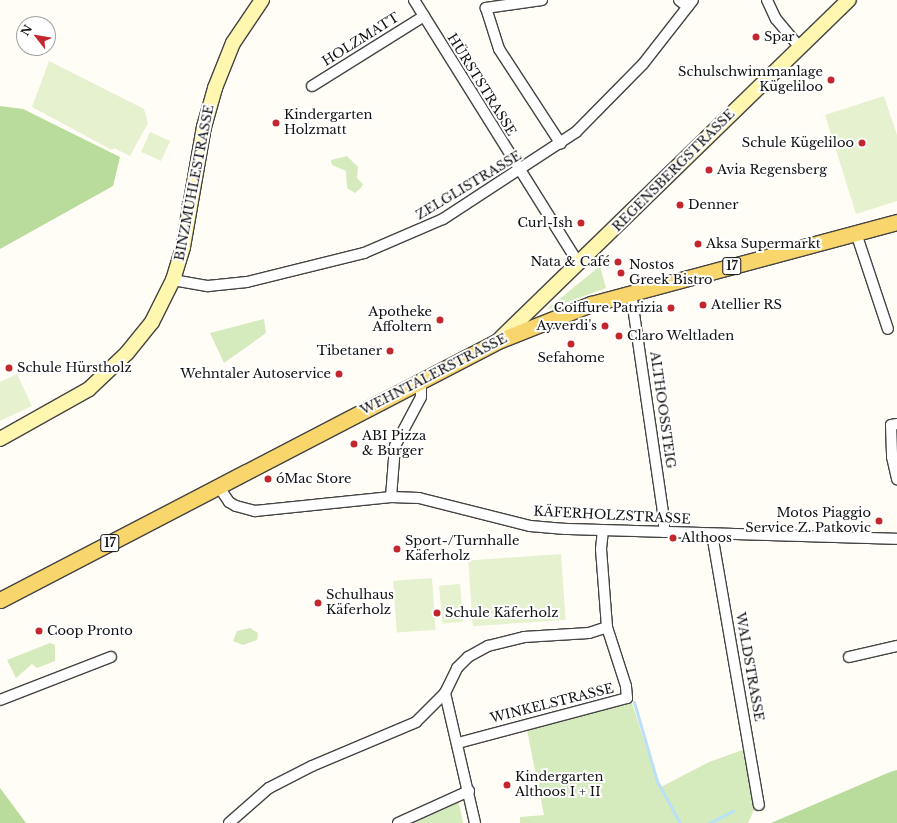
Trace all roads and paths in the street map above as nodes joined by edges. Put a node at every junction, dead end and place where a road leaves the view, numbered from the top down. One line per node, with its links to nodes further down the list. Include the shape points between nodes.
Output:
1 (262, 0): 16 (street, BINZMÜHLESTRASSE, via 233,43 215,88 204,126 183,247)
2 (414, 0): 8 (street, HÜRSTSTRASSE)
3 (542, 0): 11 (street, via 486,8 499,49)
4 (679, 0): 7 (street)
5 (767, 0): 9 (street, via 776,19)
6 (849, 0): 9 (street, REGENSBERGSTRASSE)
7 (691, 3): 11 (street, ZELGLISTRASSE, via 638,69 593,118)
8 (424, 16): 10 (street, HOLZMATT); 12 (street, HÜRSTSTRASSE)
9 (800, 48): 15 (street, REGENSBERGSTRASSE)
10 (312, 86)
11 (561, 144): 12 (street, ZELGLISTRASSE)
12 (519, 172): 15 (street, HÜRSTSTRASSE); 16 (street, ZELGLISTRASSE, via 443,219 364,253 228,286 208,286)
13 (897, 222): 14 (main road, WEHNTALERSTRASSE / 17)
14 (856, 233): 17 (main road, WEHNTALERSTRASSE / 17); 18 (street)
15 (579, 264): 19 (street, REGENSBERGSTRASSE)
16 (172, 280): 22 (street, BINZMÜHLESTRASSE, via 152,322 113,368 63,405)
17 (631, 293): 19 (main road, WEHNTALERSTRASSE / 17, via 591,304); 27 (street, ALTHOOSSTEIG, via 662,498)
18 (888, 329)
19 (498, 341): 20 (main road, WEHNTALERSTRASSE / 17)
20 (421, 382): 24 (main road, WEHNTALERSTRASSE / 17); 25 (street, via 421,397 396,446)
21 (897, 424): 23 (street, via 891,425 892,457)
22 (0, 439)
23 (897, 479)
24 (219, 487): 25 (street, KÄFERHOLZSTRASSE, via 229,502 255,511); 30 (main road, WEHNTALERSTRASSE / 17)
25 (391, 497): 26 (street, KÄFERHOLZSTRASSE, via 446,504 530,526)
26 (603, 530): 27 (street, KÄFERHOLZSTRASSE); 31 (street, via 601,549)
27 (664, 532): 28 (street, KÄFERHOLZSTRASSE)
28 (712, 534): 29 (street, KÄFERHOLZSTRASSE); 39 (street, WALDSTRASSE)
29 (897, 539)
30 (0, 600)
31 (607, 627): 35 (street, via 589,633 524,637 488,646 468,657 458,668); 37 (street, WINKELSTRASSE, via 626,686 627,698)
32 (897, 646): 34 (street)
33 (111, 657): 36 (street)
34 (849, 657)
35 (445, 693): 37 (street); 40 (street, via 416,722 312,766 269,788)
36 (0, 700)
37 (458, 743): 38 (street)
38 (469, 791): 41 (street); 42 (street)
39 (760, 805)
40 (230, 823)
41 (398, 823)
42 (475, 823)

